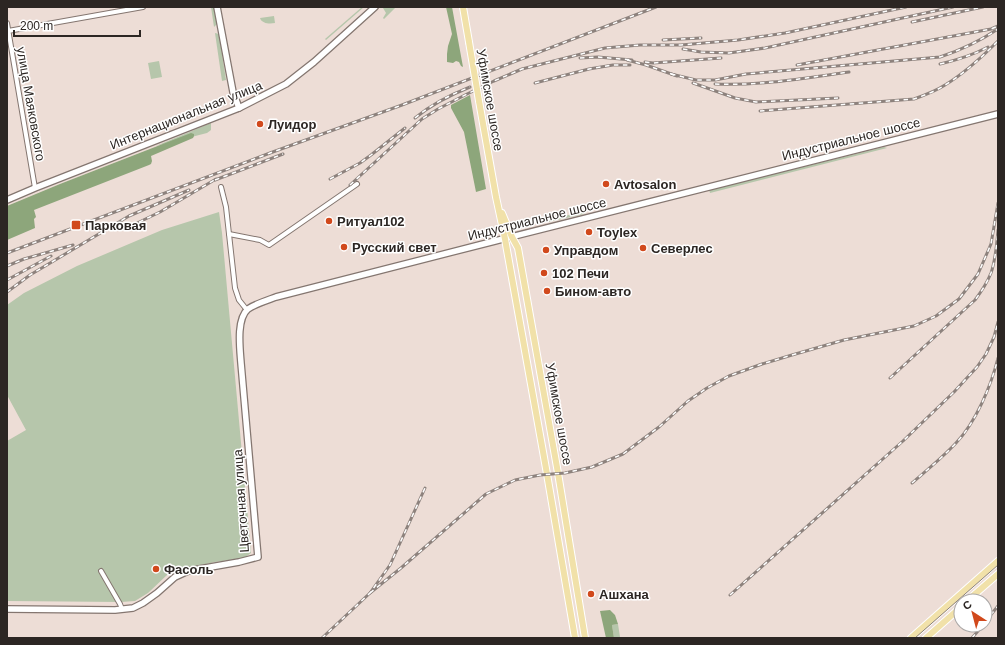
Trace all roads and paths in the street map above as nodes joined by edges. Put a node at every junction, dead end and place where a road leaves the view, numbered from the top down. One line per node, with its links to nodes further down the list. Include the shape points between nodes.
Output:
1 (143, 7): 6 (street)
2 (217, 7): 8 (street, via 233,92)
3 (375, 7): 8 (street, Интернациональная улица, via 286,84)
4 (463, 7): 13 (main road, Уфимское шоссе, bridge)
5 (7, 23): 6 (street, улица Маяковского)
6 (8, 31): 7 (street, улица Маяковского)
7 (8, 37): 12 (street, улица Маяковского)
8 (239, 108): 12 (street, Интернациональная улица)
9 (998, 114): 16 (street, Индустриальное шоссе)
10 (357, 184): 15 (street, via 268,245 260,240)
11 (222, 187): 15 (street)
12 (35, 188): 14 (street, Интернациональная улица)
13 (496, 197): 16 (main road, Уфимское шоссе); 17 (main road, Уфимское шоссе)
14 (7, 200)
15 (229, 234): 18 (street, via 235,288 239,300)
16 (512, 237): 17 (street, Индустриальное шоссе); 27 (main road, Уфимское шоссе, via 518,248)
17 (505, 239): 18 (street, Индустриальное шоссе, via 276,297); 26 (main road, Уфимское шоссе)
18 (247, 310): 24 (street, Цветочная улица, via 241,321 239,334 258,557 188,571 175,577 143,603 133,608)
19 (998, 561): 28 (main road)
20 (101, 571): 24 (street)
21 (998, 574): 22 (main road)
22 (976, 593)
23 (7, 609): 24 (street, Цветочная улица)
24 (122, 609)
25 (953, 614): 29 (main road)
26 (574, 638)
27 (585, 638)
28 (911, 638)
29 (926, 638)

